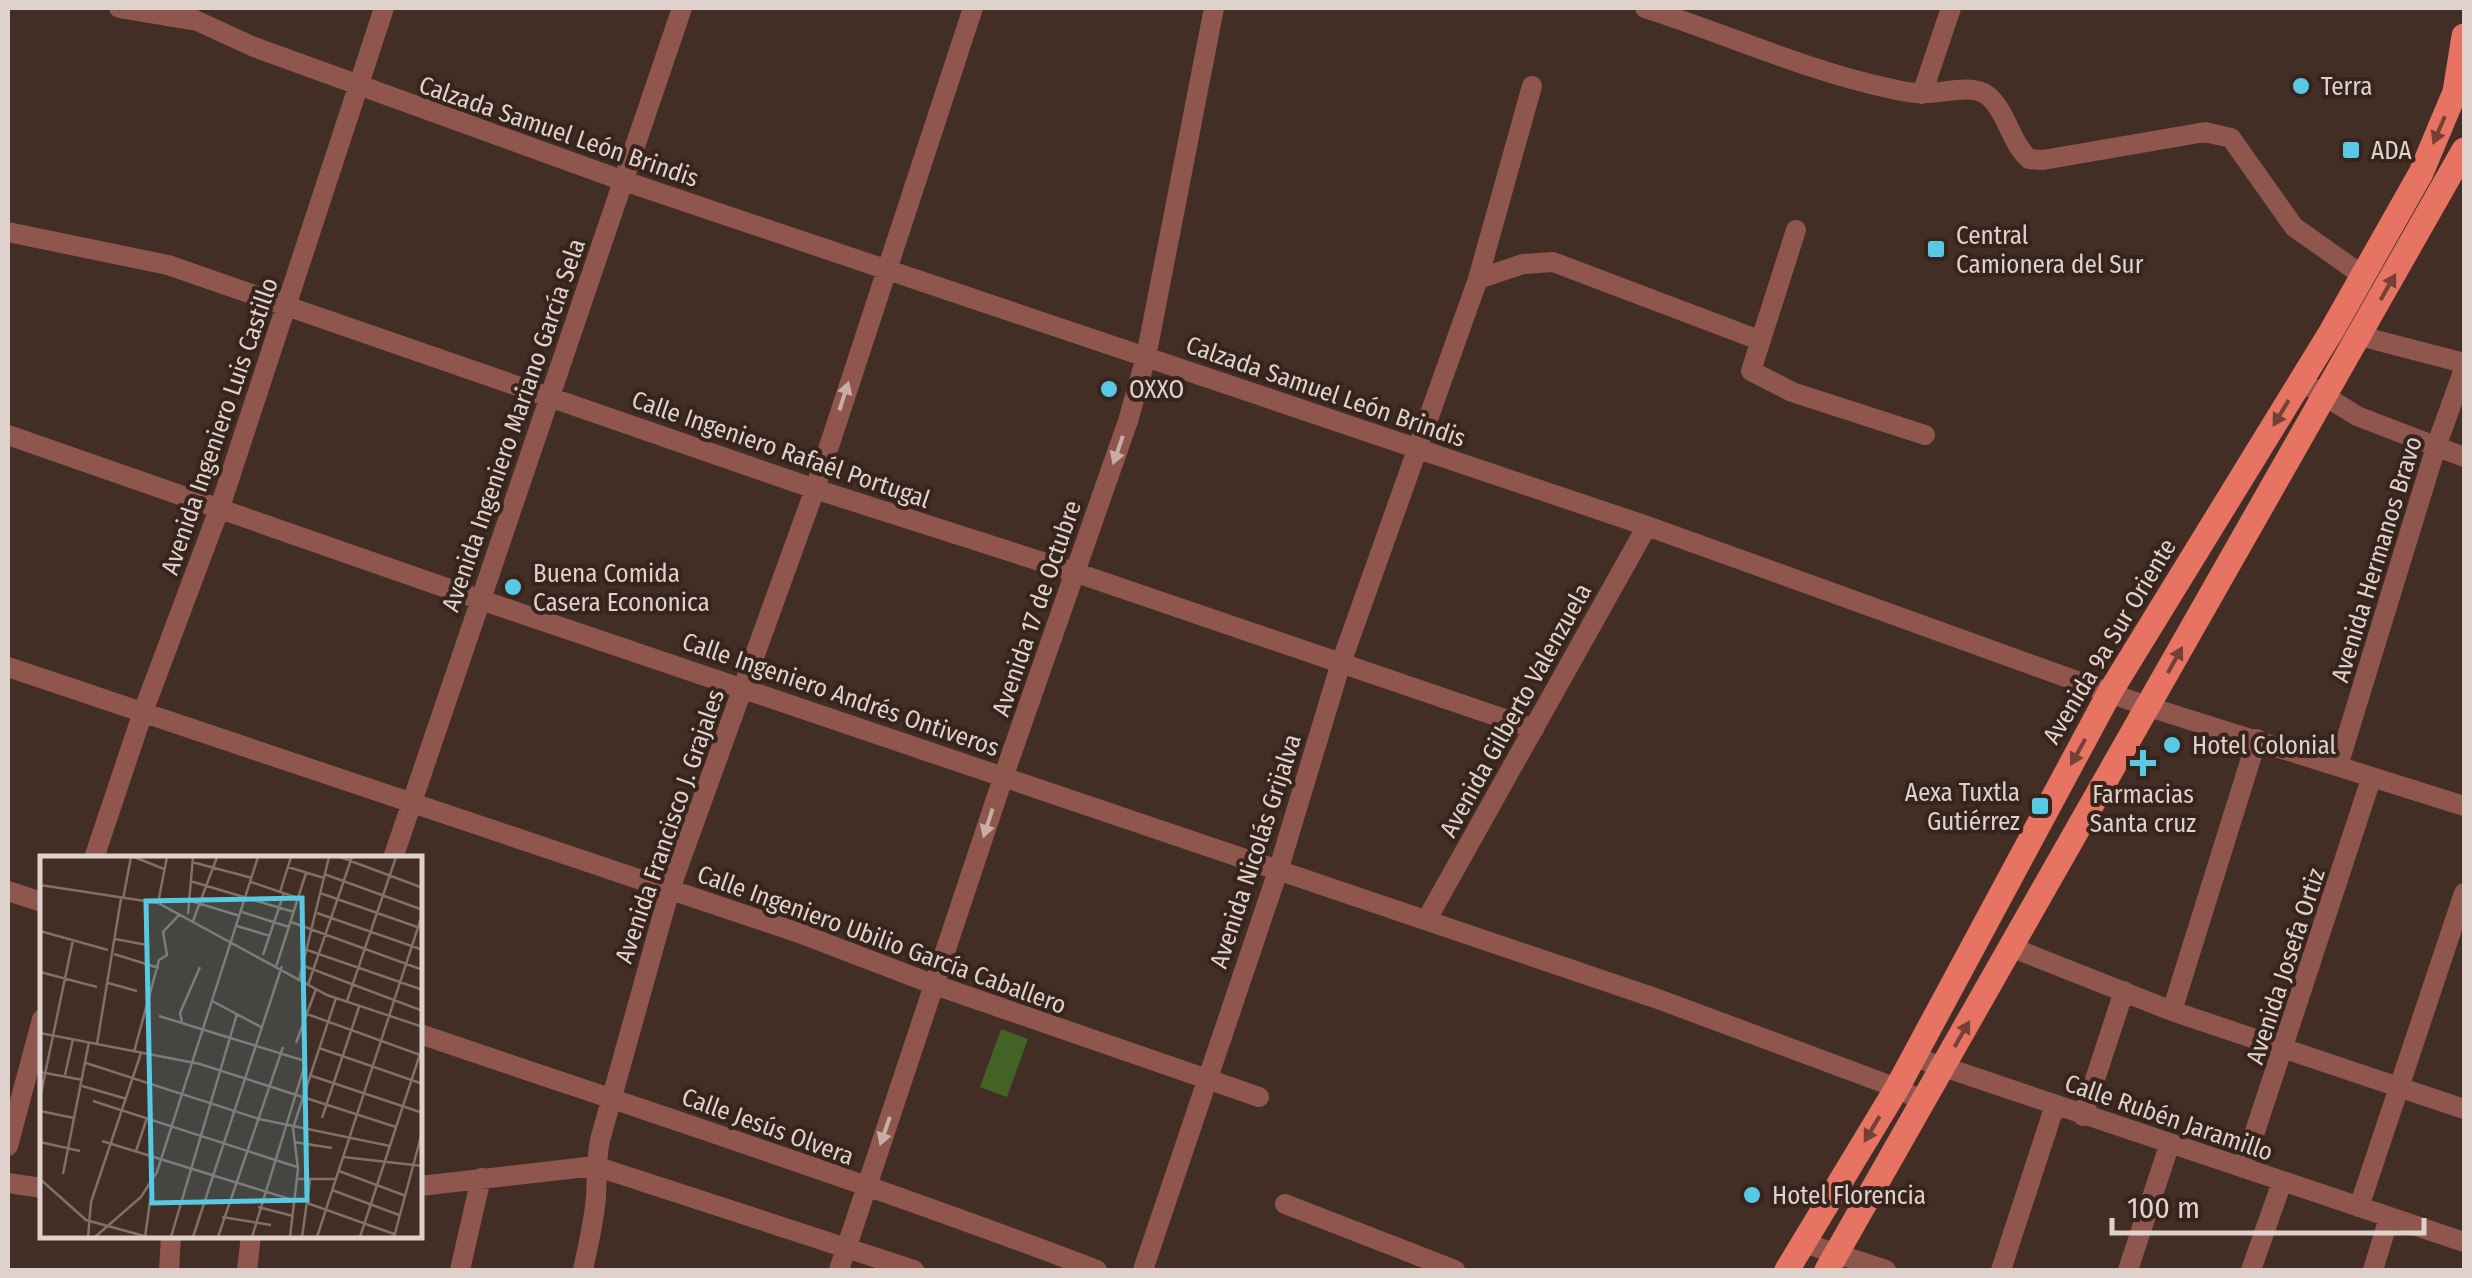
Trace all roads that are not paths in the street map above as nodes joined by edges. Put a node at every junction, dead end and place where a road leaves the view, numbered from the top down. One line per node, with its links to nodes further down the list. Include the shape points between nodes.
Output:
1 (120, 8): 9 (street)
2 (177, 8): 9 (street, Calzada Samuel León Brindis)
3 (384, 8): 12 (street, Avenida Ingeniero Luis Castillo)
4 (682, 8): 16 (street, Avenida Ingeniero Mariano García Sela)
5 (973, 8): 19 (street, Avenida Francisco J. Grajales)
6 (1214, 8): 25 (street, Avenida 17 de Octubre)
7 (1645, 8): 14 (street, via 1829,73)
8 (1951, 8): 14 (street)
9 (195, 20): 12 (street, Calzada Samuel León Brindis)
10 (2464, 36): 13 (main road, Avenida 9a Sur Oriente)
11 (1532, 86): 21 (street, Avenida Nicolás Grijalva)
12 (359, 87): 16 (street, Calzada Samuel León Brindis); 22 (street, Avenida Ingeniero Luis Castillo)
13 (2460, 93): 20 (main road, Avenida 9a Sur Oriente, one-way to 20)
14 (1922, 94): 20 (street, via 1985,93 2029,160 2205,132 2231,138 2294,227)
15 (2464, 150): 23 (main road, one-way to 15)
16 (621, 180): 19 (street, Calzada Samuel León Brindis); 28 (street, Avenida Ingeniero Mariano García Sela)
17 (1796, 230): 24 (street)
18 (8, 232): 22 (street, Calle Ingeniero Rafaél Portugal, via 168,265)
19 (885, 267): 25 (street, Calzada Samuel León Brindis); 35 (street, Avenida Francisco J. Grajales, one-way to 19)
20 (2362, 275): 27 (main road, Avenida 9a Sur Oriente)
21 (1478, 279): 24 (street, via 1553,262); 32 (street, Avenida Nicolás Grijalva)
22 (286, 306): 28 (street, Calle Ingeniero Rafaél Portugal); 36 (street, Avenida Ingeniero Luis Castillo)
23 (2360, 336): 26 (street); 29 (main road)
24 (1759, 340): 31 (street, via 1751,371 1764,379)
25 (1146, 357): 32 (street, Calzada Samuel León Brindis); 38 (street, Avenida 17 de Octubre, one-way to 38)
26 (2464, 366): 33 (street, Avenida Hermanos Bravo)
27 (2300, 381): 29 (street); 43 (main road, Avenida 9a Sur Oriente, one-way to 43)
28 (549, 397): 35 (street, Calle Ingeniero Rafaél Portugal); 39 (street, Avenida Ingeniero Mariano García Sela)
29 (2324, 399): 33 (street); 44 (main road, one-way to 29)
30 (8, 435): 36 (street, Calle Ingeniero Andrés Ontiveros)
31 (1925, 435)
32 (1416, 447): 37 (street, Calzada Samuel León Brindis); 40 (street, Avenida Nicolás Grijalva)
33 (2436, 447): 34 (street); 48 (street, Avenida Hermanos Bravo)
34 (2464, 457)
35 (814, 489): 38 (street, Calle Ingeniero Rafaél Portugal); 42 (street, Avenida Francisco J. Grajales)
36 (220, 507): 39 (street, Calle Ingeniero Andrés Ontiveros); 45 (street, Avenida Ingeniero Luis Castillo)
37 (1647, 526): 43 (street, Calzada Samuel León Brindis); 46 (street, Avenida Gilberto Valenzuela)
38 (1074, 572): 40 (street, Calle Ingeniero Rafaél Portugal); 49 (street, Avenida 17 de Octubre)
39 (480, 600): 42 (street, Calle Ingeniero Andrés Ontiveros); 51 (street, Avenida Ingeniero Mariano García Sela)
40 (1340, 666): 46 (street, Calle Ingeniero Rafaél Portugal); 55 (street, Avenida Nicolás Grijalva)
41 (8, 667): 45 (street, Calle Ingeniero Ubilio García Caballero)
42 (743, 686): 49 (street, Calle Ingeniero Andrés Ontiveros); 56 (street, Avenida Francisco J. Grajales)
43 (2110, 692): 44 (street, Calzada Samuel León Brindis); 68 (main road, Avenida 9a Sur Oriente, one-way to 68)
44 (2149, 707): 47 (street, Calzada Samuel León Brindis); 61 (main road)
45 (144, 712): 51 (street, Calle Ingeniero Ubilio García Caballero); 53 (street, Avenida Ingeniero Luis Castillo)
46 (1534, 730): 60 (street, Avenida Gilberto Valenzuela)
47 (2257, 739): 48 (street, Calzada Samuel León Brindis); 64 (street)
48 (2338, 766): 50 (street, Calzada Samuel León Brindis)
49 (1004, 775): 55 (street, Calle Ingeniero Andrés Ontiveros); 62 (street, Avenida 17 de Octubre, one-way to 62)
50 (2371, 779): 52 (street, Calzada Samuel León Brindis); 67 (street, Avenida Josefa Ortiz)
51 (414, 804): 54 (street, Avenida Ingeniero Mariano García Sela); 56 (street, Calle Ingeniero Ubilio García Caballero)
52 (2464, 806)
53 (95, 856)
54 (394, 856)
55 (1278, 871): 60 (street, Calle Ingeniero Andrés Ontiveros); 70 (street, Avenida Nicolás Grijalva)
56 (670, 889): 62 (street, Calle Ingeniero Ubilio García Caballero); 73 (street, Avenida Francisco J. Grajales)
57 (8, 891): 59 (street)
58 (2464, 893): 71 (street)
59 (40, 901)
60 (1427, 919): 72 (street, Calle Ingeniero Andrés Ontiveros)
61 (2013, 948): 63 (street); 69 (main road, one-way to 61)
62 (935, 985): 70 (street, Calle Ingeniero Ubilio García Caballero); 88 (street, Avenida 17 de Octubre, one-way to 88)
63 (2124, 991): 64 (street); 78 (street)
64 (2172, 1011): 67 (street)
65 (40, 1026): 80 (street)
66 (422, 1035): 73 (street, Calle Jesús Olvera)
67 (2285, 1048): 71 (street); 82 (street, Avenida Josefa Ortiz)
68 (1914, 1058): 69 (street, Calle Rubén Jaramillo); 72 (main road, Avenida 9a Sur Oriente)
69 (1942, 1068): 75 (main road); 76 (street, Calle Rubén Jaramillo)
70 (1205, 1081): 74 (street, Calle Ingeniero Ubilio García Caballero); 105 (street, Avenida Nicolás Grijalva)
71 (2398, 1087): 77 (street); 90 (street)
72 (1897, 1088): 75 (street, Calle Ingeniero Andrés Ontiveros); 95 (main road, Avenida 9a Sur Oriente, one-way to 95)
73 (610, 1096): 81 (street, Avenida Francisco J. Grajales); 88 (street, Calle Jesús Olvera)
74 (1259, 1098)
75 (1924, 1101): 97 (main road)
76 (2055, 1105): 78 (street, Calle Rubén Jaramillo); 109 (street)
77 (2464, 1109)
78 (2083, 1116): 79 (street, Calle Rubén Jaramillo)
79 (2170, 1144): 82 (street, Calle Rubén Jaramillo); 110 (street)
80 (8, 1146)
81 (594, 1166): 83 (street); 96 (street); 101 (street, Avenida Francisco J. Grajales)
82 (2243, 1168): 84 (street, Calle Rubén Jaramillo)
83 (481, 1178): 86 (street); 100 (street)
84 (2282, 1182): 90 (street, Calle Rubén Jaramillo); 111 (street)
85 (8, 1183): 87 (street)
86 (422, 1186)
87 (40, 1188)
88 (866, 1188): 96 (street, Avenida 17 de Octubre); 104 (street, Calle Jesús Olvera)
89 (1285, 1204): 106 (street)
90 (2359, 1207): 91 (street, Calle Rubén Jaramillo)
91 (2389, 1218): 94 (street, Calle Rubén Jaramillo); 112 (street)
92 (171, 1238): 98 (street)
93 (250, 1238): 99 (street)
94 (2464, 1242)
95 (1804, 1243): 97 (street); 107 (main road, Avenida 9a Sur Oriente)
96 (847, 1246): 102 (street, Avenida 17 de Octubre); 103 (street)
97 (1831, 1263): 108 (street)
98 (169, 1270)
99 (247, 1270)
100 (460, 1270)
101 (583, 1270)
102 (839, 1270)
103 (914, 1270)
104 (1097, 1270)
105 (1143, 1270)
106 (1455, 1270)
107 (1788, 1270)
108 (1886, 1270)
109 (2002, 1270)
110 (2128, 1270)
111 (2251, 1270)
112 (2373, 1270)

